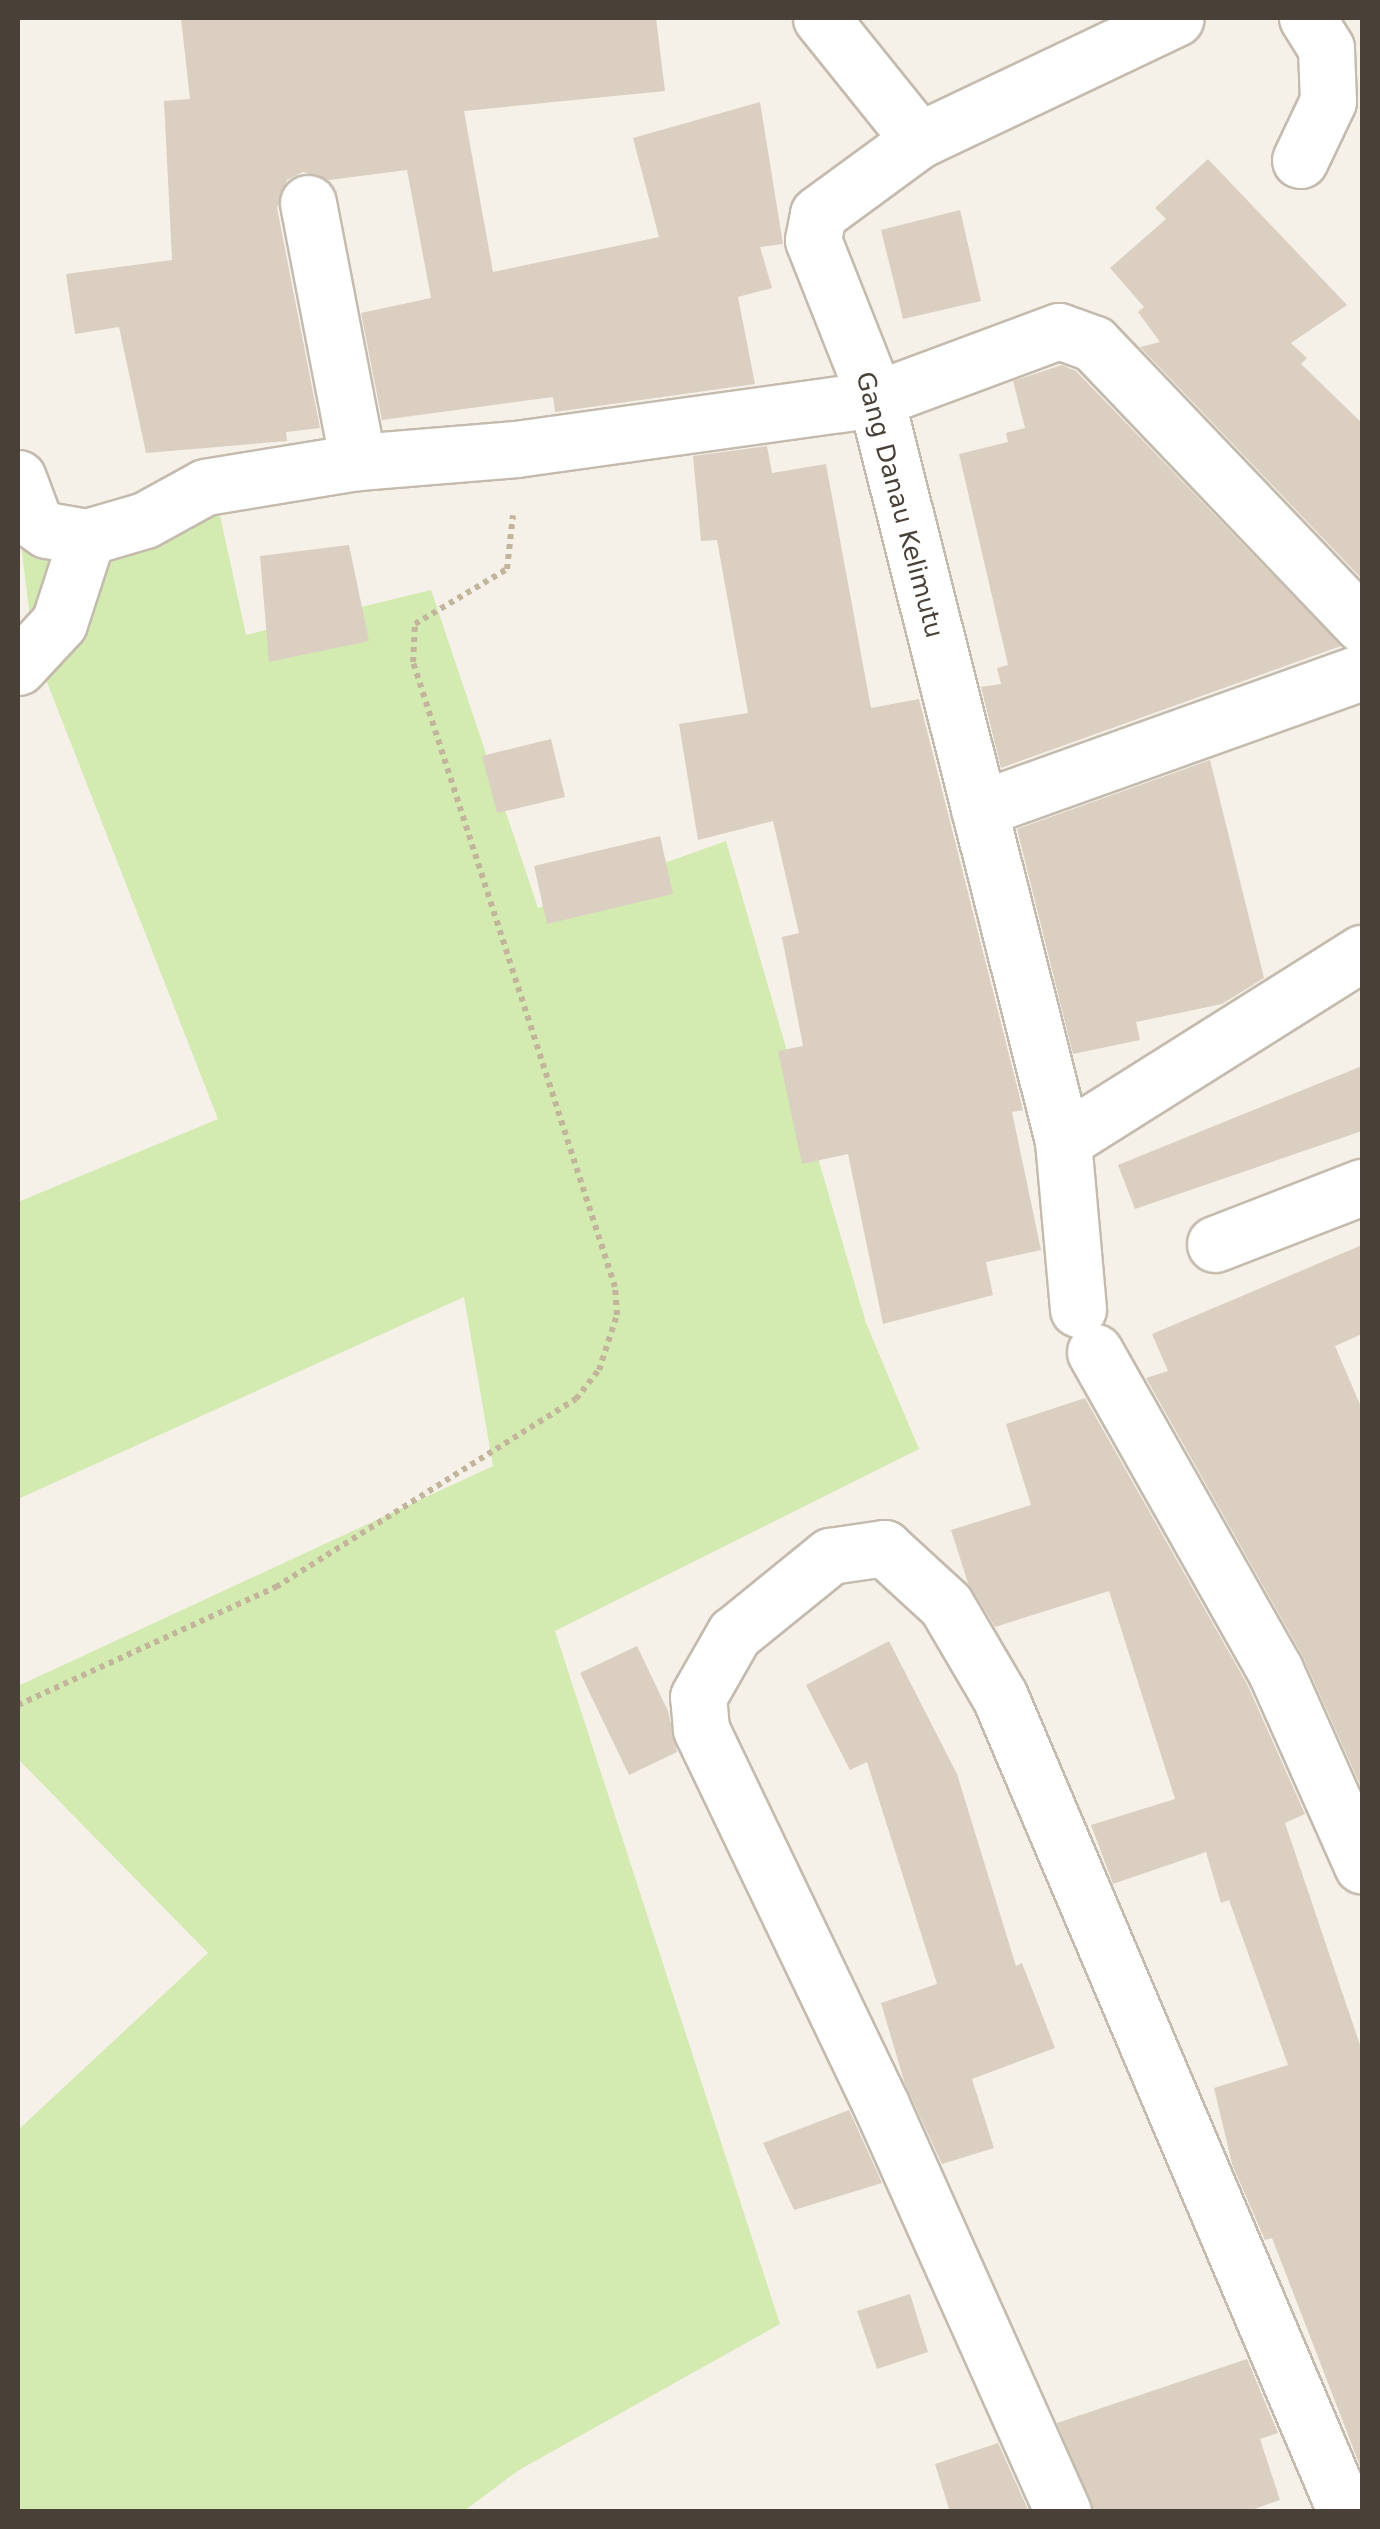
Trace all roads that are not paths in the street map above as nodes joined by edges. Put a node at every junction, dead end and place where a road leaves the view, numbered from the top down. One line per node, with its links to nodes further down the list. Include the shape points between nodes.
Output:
1 (821, 18): 6 (street)
2 (1176, 18): 6 (street, Gang Danau Kelimutu)
3 (1307, 18): 7 (street, via 1326,48 1328,100)
4 (1346, 18): 5 (street)
5 (1362, 47)
6 (919, 140): 9 (street, Gang Danau Kelimutu, via 818,214 813,240)
7 (1300, 160)
8 (308, 202): 10 (street)
9 (876, 399): 10 (street, via 516,449); 13 (street, via 1041,334 1074,335 1094,344); 16 (street, Gang Danau Kelimutu)
10 (358, 462): 12 (street, via 206,487 145,520)
11 (19, 494): 12 (street, via 47,530)
12 (88, 538): 14 (street, via 59,623)
13 (1362, 624)
14 (18, 667)
15 (1362, 672): 16 (street)
16 (979, 809): 18 (street, Gang Danau Kelimutu)
17 (1362, 952): 18 (street)
18 (1063, 1140): 21 (street, Gang Danau Kelimutu, via 1086,1331 1275,1670)
19 (1362, 1186): 20 (street)
20 (1215, 1244)
21 (1362, 1865)
22 (1350, 2508): 23 (street, via 1000,1697 946,1605 884,1548 830,1556 734,1634 698,1696 701,1729 882,2106)
23 (1063, 2512)

